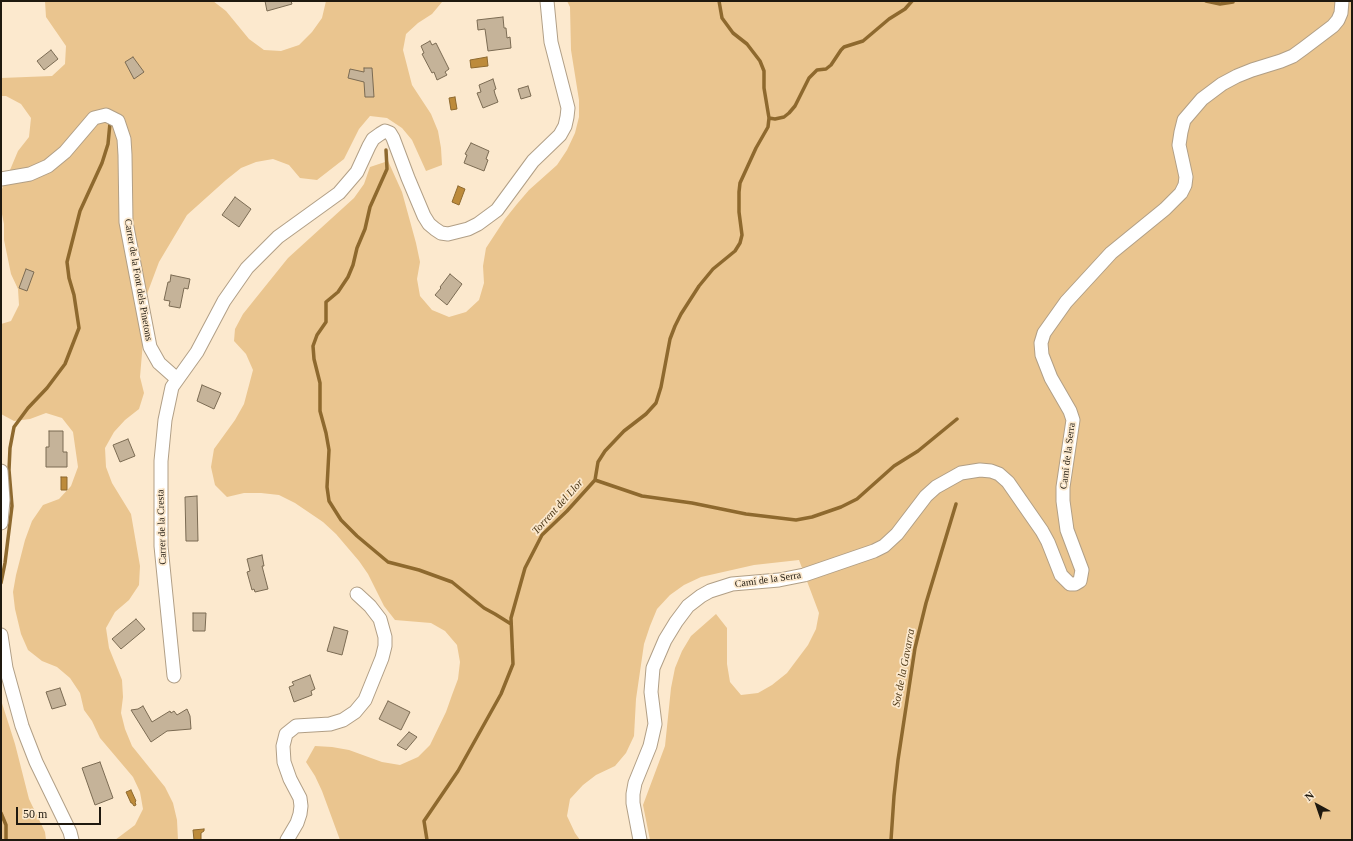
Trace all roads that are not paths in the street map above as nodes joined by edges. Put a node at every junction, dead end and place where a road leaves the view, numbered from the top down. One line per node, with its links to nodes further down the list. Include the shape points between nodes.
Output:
1 (547, 1): 4 (street, Carrer de la Cresta, via 551,42 568,108 565,126 560,135 533,161 497,210 468,229 448,234 435,230 424,216 393,138 385,131 373,139 357,172 339,193 278,237 247,268 224,301 197,352)
2 (1342, 1): 12 (street, Camí de la Serra, via 1341,13 1333,26 1293,56 1237,76 1202,99 1184,120 1181,132 1179,145 1186,178 1181,193 1107,258 1066,302 1044,333 1041,343 1042,355 1073,420 1063,501 1067,530 1082,570 1080,581 1070,584 1061,575 1042,531 1008,482 999,474 980,470 961,473 936,488 926,496 897,534 874,551 804,575 732,584 701,596 688,606 676,622 653,668 651,692 655,724 633,794)
3 (1, 179): 4 (street, Carrer de la Font dels Pinetons, via 30,174 48,166 65,152 94,118 106,115 118,121 124,139 128,237 150,347 159,363)
4 (177, 379): 9 (street, Carrer de la Cresta, via 172,387 164,420 161,468 161,546)
5 (1, 471): 6 (street)
6 (1, 523)
7 (357, 594): 11 (street, via 380,619 385,641 382,658 365,700 355,712 343,720 330,724 296,726 286,734 283,746 284,762 301,806 299,818)
8 (1, 635): 10 (street, via 8,676 22,726)
9 (174, 676)
10 (72, 840)
11 (287, 840)
12 (640, 840)

